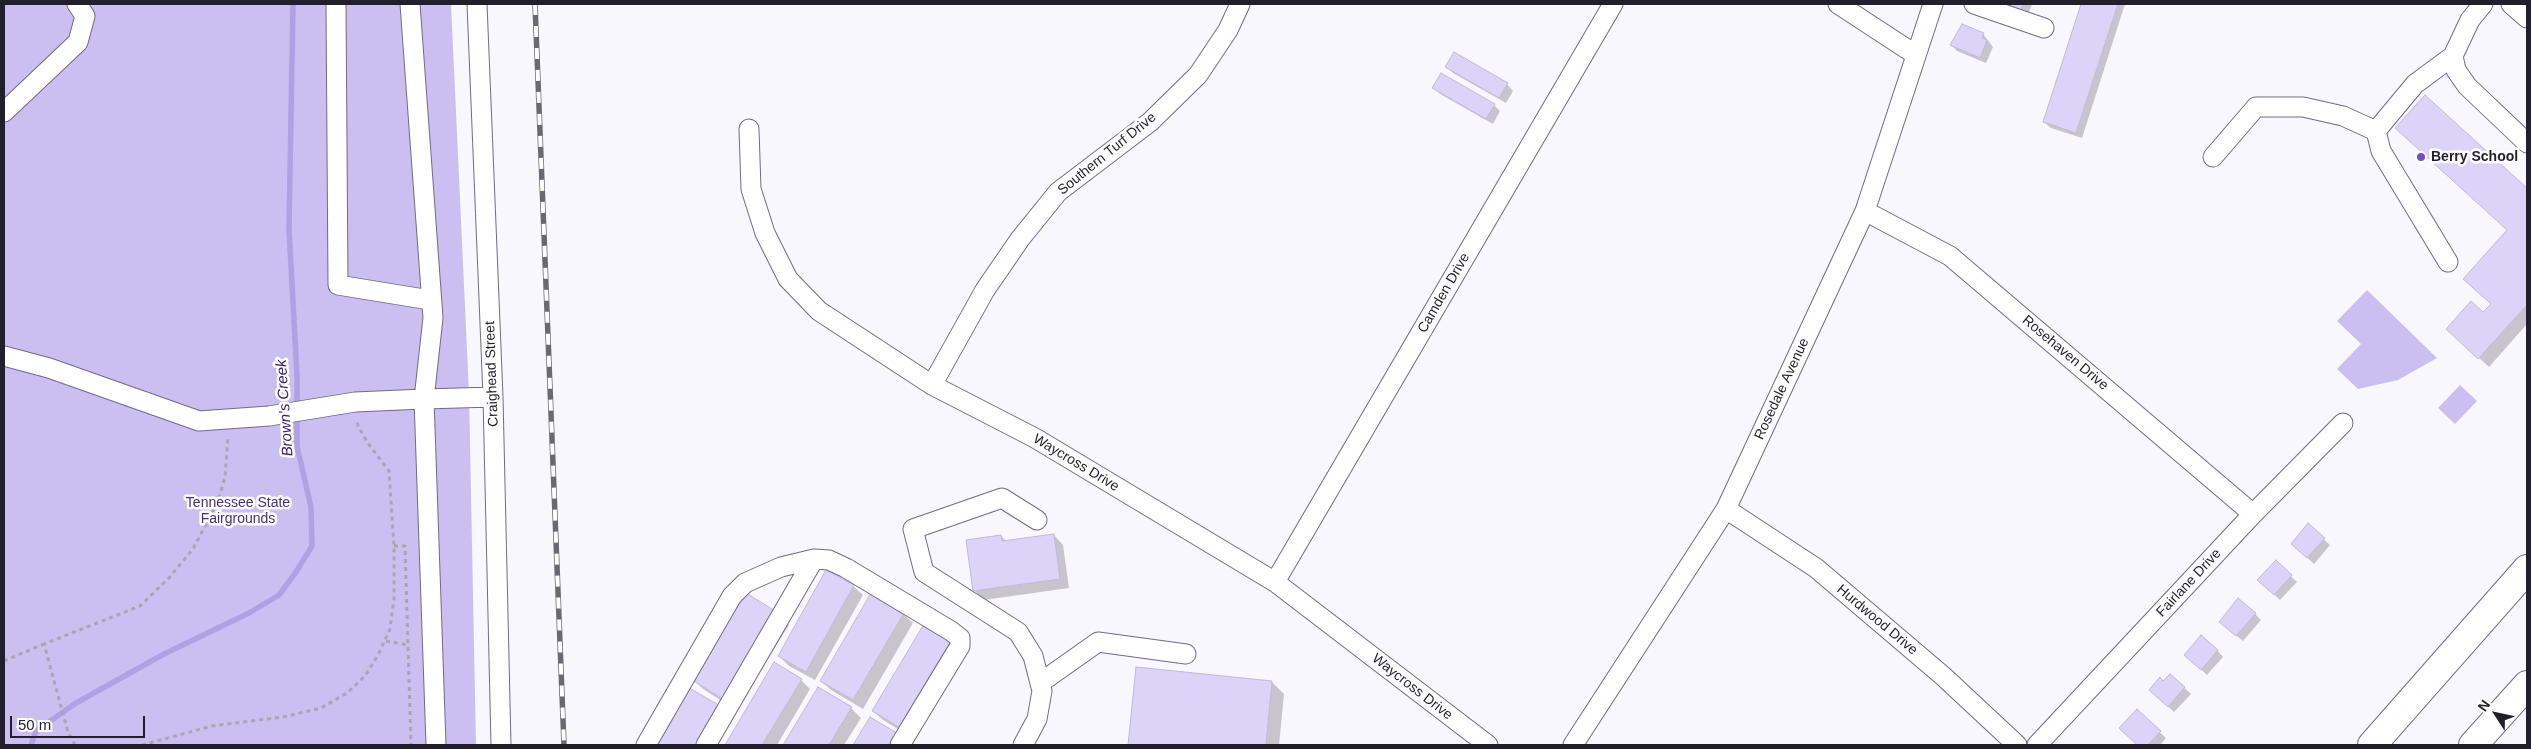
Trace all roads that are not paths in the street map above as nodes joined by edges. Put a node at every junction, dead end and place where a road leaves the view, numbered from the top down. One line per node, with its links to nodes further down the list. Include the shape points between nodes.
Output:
1 (77, 4): 16 (street, via 85,16 78,42)
2 (336, 4): 23 (street, via 338,286)
3 (410, 4): 23 (street)
4 (477, 4): 26 (street, Craighead Street)
5 (1240, 4): 25 (street, Southern Turf Drive, via 1228,30 1198,75 1150,122 1058,192 1020,239 985,290)
6 (1613, 4): 34 (street, Camden Drive)
7 (1838, 4): 14 (street)
8 (1933, 4): 14 (street, Rosedale Avenue)
9 (1974, 4): 13 (street)
10 (2483, 4): 15 (street, via 2470,20)
11 (2511, 4): 12 (street)
12 (2527, 18)
13 (2044, 28)
14 (1916, 55): 21 (street, Rosedale Avenue)
15 (2453, 56): 18 (street, via 2414,84); 19 (street, via 2456,70 2467,86)
16 (4, 112)
17 (749, 129): 25 (street, Waycross Drive, via 751,189 765,233 788,279 818,311)
18 (2376, 131): 20 (street, via 2342,116 2303,107 2256,107); 22 (street, via 2381,151)
19 (2527, 143)
20 (2213, 157)
21 (1865, 211): 29 (street, Rosedale Avenue); 30 (street, Rosehaven Drive, via 1950,256)
22 (2448, 262)
23 (430, 300): 27 (street, via 433,318)
24 (4, 356): 27 (street, via 49,368 199,421 269,416 355,402)
25 (932, 385): 34 (street, Waycross Drive, via 1035,438)
26 (493, 397): 27 (street); 39 (street, Craighead Street)
27 (424, 399): 38 (street)
28 (2343, 423): 30 (street, Fairlane Drive)
29 (1726, 509): 45 (street, Rosedale Avenue); 46 (street, Hurdwood Drive, via 1816,568 1943,676)
30 (2253, 514): 47 (street, Fairlane Drive)
31 (1037, 520): 36 (street, via 1002,498 913,529 924,572 1018,632 1033,656)
32 (814, 558): 40 (street, via 781,567 745,583 732,596); 41 (street); 42 (street, via 829,560 846,568 960,638 960,646)
33 (2527, 569): 48 (highway)
34 (1275, 582): 44 (street, Waycross Drive)
35 (1186, 654): 36 (street, via 1098,642)
36 (1040, 684): 43 (street, via 1042,690 1037,719)
37 (2527, 685): 49 (highway)
38 (436, 745)
39 (501, 745)
40 (646, 745)
41 (706, 745)
42 (900, 745)
43 (1022, 745)
44 (1488, 745)
45 (1573, 745)
46 (2017, 745)
47 (2037, 745)
48 (2372, 745)
49 (2473, 745)

